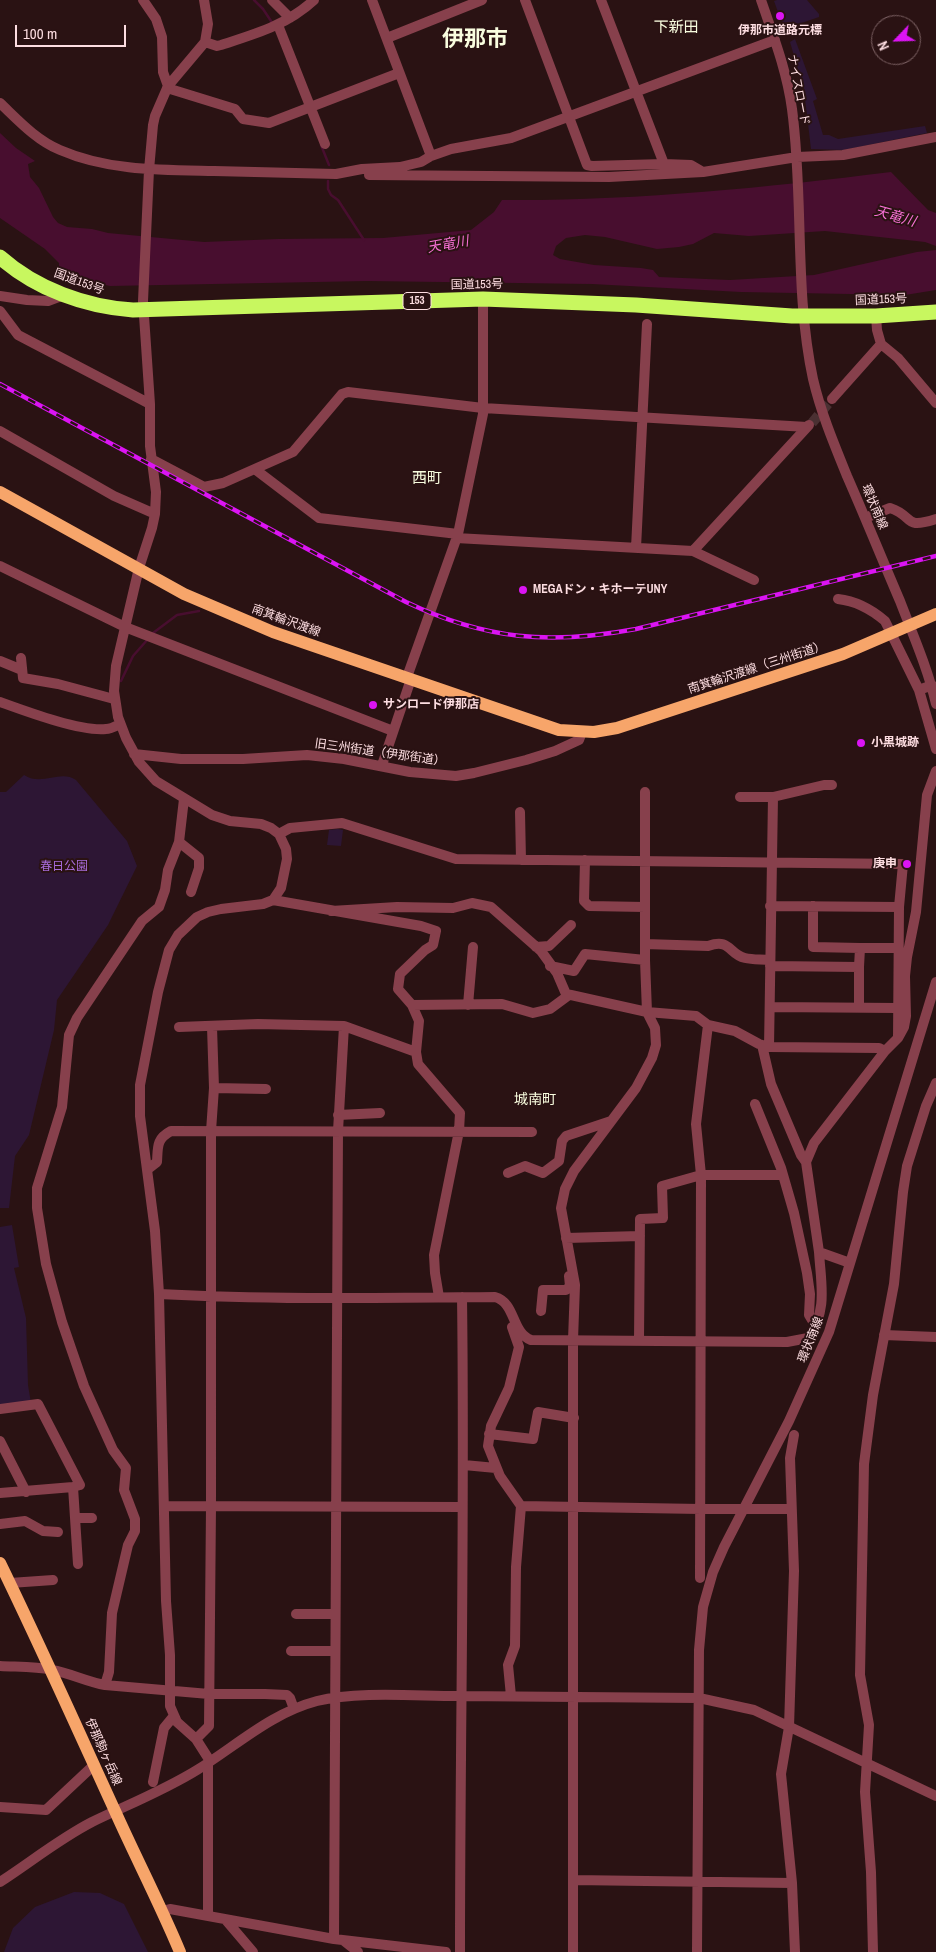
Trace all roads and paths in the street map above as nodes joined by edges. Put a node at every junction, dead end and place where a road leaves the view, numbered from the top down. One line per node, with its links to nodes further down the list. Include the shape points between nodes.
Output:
1 (143, 0): 16 (street, via 156,19 162,37)
2 (204, 0): 14 (street, via 208,24)
3 (272, 0): 10 (street)
4 (314, 0): 10 (street)
5 (372, 0): 12 (street)
6 (482, 0): 12 (street)
7 (525, 0): 20 (street)
8 (601, 0): 17 (street)
9 (761, 0): 13 (street, ナイスロード)
10 (290, 18): 11 (street)
11 (276, 26): 14 (street, via 222,46); 19 (street)
12 (387, 38): 15 (street)
13 (775, 40): 17 (street); 24 (street, ナイスロード, via 792,108)
14 (205, 42): 16 (street)
15 (399, 73): 19 (street); 23 (street)
16 (167, 87): 19 (street, via 235,109 243,119 269,123); 28 (street, via 155,116)
17 (636, 93): 20 (street); 25 (street)
18 (0, 103): 28 (street, via 35,135 58,149 84,159)
19 (307, 108): 22 (street)
20 (568, 118): 23 (street, via 511,138); 25 (street, via 587,165)
21 (936, 137): 24 (street)
22 (325, 144)
23 (431, 156): 26 (street, via 400,167)
24 (797, 160): 27 (street); 36 (street, ナイスロード)
25 (664, 164): 27 (street, via 690,165)
26 (352, 170): 27 (street, via 362,175 416,176 609,176); 28 (street, via 336,174)
27 (703, 172)
28 (149, 173): 33 (street)
29 (0, 257): 30 (highway, 国道153号 / 153, via 33,280)
30 (64, 295): 31 (street, via 48,301); 33 (highway, 国道153号 / 153, via 116,309)
31 (0, 296)
32 (484, 299): 33 (highway, 国道153号 / 153); 36 (highway, 国道153号 / 153); 43 (street)
33 (143, 306): 41 (street)
34 (0, 312): 41 (street, via 18,335)
35 (936, 312): 37 (highway, 国道153号 / 153)
36 (805, 316): 37 (highway, 国道153号 / 153); 50 (street, 環状南線, via 820,402)
37 (876, 316): 39 (street)
38 (647, 324): 44 (street)
39 (881, 344): 40 (street); 42 (street, via 898,358)
40 (832, 400)
41 (150, 404): 46 (street)
42 (936, 404)
43 (483, 408): 44 (street); 47 (street, via 348,392 342,394 293,452); 52 (street)
44 (642, 418): 53 (street); 54 (street, via 809,425)
45 (0, 431): 49 (street, via 114,496)
46 (151, 458): 47 (street, via 204,487); 49 (street, via 156,492)
47 (256, 470): 52 (street, via 320,518)
48 (0, 492): 56 (main road, 南箕輪沢渡線)
49 (155, 514): 56 (street)
50 (865, 518): 51 (street, via 890,508 919,525); 60 (street, 環状南線)
51 (936, 519)
52 (457, 536): 53 (street); 66 (street)
53 (636, 548): 54 (street)
54 (693, 551): 57 (street)
55 (0, 566): 61 (street)
56 (138, 568): 61 (street); 66 (main road, 南箕輪沢渡線, via 228,614)
57 (754, 580)
58 (838, 599): 62 (street, via 850,600 876,613 885,620)
59 (936, 614): 60 (main road, 南箕輪沢渡線（三州街道）)
60 (910, 626): 62 (main road, 南箕輪沢渡線（三州街道）); 67 (street, 環状南線)
61 (126, 627): 69 (street, via 114,679); 73 (street)
62 (892, 633): 68 (street); 74 (main road, 南箕輪沢渡線（三州街道）, via 843,654 617,728)
63 (21, 658): 65 (street)
64 (0, 661): 65 (street)
65 (22, 670): 69 (street, via 23,678)
66 (409, 678): 73 (street); 74 (main road, 南箕輪沢渡線, via 559,730)
67 (932, 686): 68 (street); 71 (street, 環状南線)
68 (919, 690): 75 (street)
69 (114, 699): 72 (street)
70 (0, 702): 72 (street, via 94,729)
71 (936, 704)
72 (120, 724): 76 (street)
73 (393, 731): 77 (street)
74 (582, 732): 77 (street, 旧三州街道（伊那街道）, via 579,740 555,751 474,774 438,776)
75 (936, 749)
76 (134, 754): 77 (street, 旧三州街道（伊那街道）, via 181,759 306,755); 83 (street, via 156,781)
77 (382, 765)
78 (936, 771): 122 (street, via 928,796 916,912 907,957 906,1016)
79 (832, 785): 82 (street)
80 (645, 792): 89 (street)
81 (740, 796): 82 (street)
82 (773, 797): 90 (street)
83 (184, 799): 85 (street, via 212,815 261,824); 86 (street)
84 (520, 812): 87 (street)
85 (278, 834): 87 (street, via 290,828 342,823 456,859); 92 (street, via 287,859 281,888)
86 (179, 842): 91 (street, via 199,858); 194 (street, via 158,908 142,921 72,1026 62,1106 37,1188 46,1264 60,1314 84,1386 113,1450 126,1468 124,1490 135,1519 135,1531 128,1545 112,1613 109,1672)
87 (521, 860): 88 (street)
88 (584, 860): 89 (street); 95 (street, via 584,901 589,906)
89 (645, 861): 90 (street); 95 (street)
90 (772, 862): 93 (street); 96 (street, via 903,864)
91 (191, 892)
92 (273, 900): 97 (street); 138 (street, via 221,909 197,917 184,928 169,950 140,1086 140,1116)
93 (770, 906): 94 (street); 106 (street)
94 (813, 906): 96 (street); 102 (street)
95 (645, 907): 99 (street)
96 (899, 907): 104 (street)
97 (331, 911): 101 (street, via 452,908 472,903 491,907); 112 (street, via 436,931 433,945 400,974 398,989)
98 (571, 924): 101 (street, via 549,946)
99 (645, 944): 105 (street); 106 (street, via 725,944 745,958)
100 (473, 947): 113 (street)
101 (536, 947): 107 (street)
102 (813, 947): 103 (street); 108 (street)
103 (860, 948): 104 (street); 109 (street)
104 (898, 948): 116 (street)
105 (645, 960): 107 (street, via 586,954 574,971); 117 (street)
106 (770, 963): 108 (street); 114 (street)
107 (550, 966): 111 (street)
108 (813, 966): 109 (street)
109 (859, 967): 115 (street)
110 (936, 982): 146 (street, 環状南線)
111 (569, 995): 113 (street, via 550,1009 533,1013 502,1004); 117 (street)
112 (412, 1005): 113 (street); 125 (street, via 419,1021)
113 (468, 1005)
114 (770, 1006): 115 (street); 123 (street)
115 (859, 1008): 116 (street)
116 (897, 1008): 122 (street)
117 (647, 1012): 118 (street, via 696,1016); 132 (street, via 655,1028 656,1045 652,1058 636,1088)
118 (708, 1025): 123 (street, via 735,1031); 140 (street, via 696,1124)
119 (344, 1026): 121 (street, via 258,1024); 125 (street); 131 (street)
120 (179, 1027): 121 (street)
121 (212, 1027): 127 (street)
122 (898, 1038): 124 (street)
123 (766, 1046): 124 (street, via 879,1048); 137 (street, via 772,1084)
124 (885, 1051): 137 (street, via 814,1143)
125 (416, 1052): 135 (street, via 418,1064 460,1113)
126 (936, 1083): 155 (street, via 907,1166 894,1284)
127 (214, 1088): 128 (street); 133 (street)
128 (266, 1089)
129 (755, 1104): 141 (street)
130 (380, 1113): 131 (street)
131 (338, 1115): 134 (street)
132 (611, 1122): 139 (street, via 566,1136 562,1141 559,1162 543,1173 525,1166); 143 (street, via 574,1171 565,1189 561,1208)
133 (211, 1131): 134 (street); 138 (street, via 170,1131 159,1141 157,1162); 148 (street)
134 (338, 1131): 135 (street); 151 (street)
135 (459, 1131): 136 (street); 149 (street, via 434,1255)
136 (532, 1132)
137 (806, 1162): 145 (street)
138 (148, 1169): 147 (street)
139 (508, 1173)
140 (701, 1174): 141 (street); 142 (street, via 662,1186 662,1218 640,1219); 159 (street)
141 (783, 1175): 154 (street, via 808,1273 809,1316)
142 (640, 1236): 143 (street); 158 (street)
143 (566, 1238): 144 (street)
144 (568, 1250): 152 (street, via 565,1252 570,1286 566,1290 543,1290); 157 (street, via 575,1285)
145 (819, 1252): 146 (street); 154 (street, via 822,1311)
146 (850, 1263): 177 (street, 環状南線, via 829,1332 814,1367)
147 (159, 1294): 148 (street); 170 (street)
148 (211, 1297): 151 (street); 171 (street)
149 (439, 1297): 150 (street); 151 (street)
150 (462, 1297): 153 (street, via 501,1299); 165 (street)
151 (337, 1298): 174 (street)
152 (541, 1311)
153 (512, 1314): 157 (street, via 520,1334 526,1338); 162 (street, via 510,1321 519,1347 509,1388)
154 (818, 1323): 159 (street, via 808,1338 798,1341)
155 (884, 1335): 156 (street); 228 (street, via 864,1464 860,1666 869,1724 865,1792)
156 (936, 1337)
157 (573, 1340): 158 (street); 161 (street)
158 (639, 1341): 159 (street)
159 (701, 1341): 176 (street)
160 (0, 1409): 167 (street, via 38,1404 80,1485)
161 (574, 1418): 162 (street, via 538,1412 533,1439); 173 (street)
162 (489, 1434): 166 (street, via 488,1446)
163 (794, 1435): 178 (street, via 790,1458)
164 (0, 1441): 168 (street)
165 (464, 1465): 166 (street); 175 (street)
166 (496, 1468): 172 (street)
167 (73, 1487): 168 (street); 179 (street)
168 (26, 1492): 169 (street)
169 (0, 1493)
170 (164, 1506): 171 (street); 195 (street)
171 (211, 1506): 174 (street); 196 (street)
172 (521, 1506): 173 (street); 198 (street, via 515,1646 508,1664)
173 (574, 1506): 176 (street); 199 (street)
174 (337, 1507): 175 (street); 189 (street)
175 (462, 1507): 197 (street)
176 (701, 1509): 177 (street); 185 (street)
177 (743, 1509): 178 (street); 201 (street, 環状南線, via 713,1572 703,1607)
178 (791, 1509): 204 (street, via 794,1571)
179 (75, 1518): 180 (street); 184 (street)
180 (92, 1518)
181 (0, 1524): 182 (street, via 25,1521 42,1532)
182 (58, 1532)
183 (0, 1563): 187 (main road, 伊那駒ヶ岳線)
184 (78, 1564)
185 (700, 1578)
186 (53, 1580): 187 (street)
187 (10, 1583): 193 (main road, 伊那駒ヶ岳線)
188 (296, 1614): 189 (street)
189 (334, 1614): 191 (street)
190 (292, 1651): 191 (street)
191 (335, 1651): 200 (street)
192 (0, 1666): 193 (street)
193 (51, 1669): 194 (street); 207 (main road, 伊那駒ヶ岳線)
194 (105, 1684): 195 (street)
195 (171, 1691): 196 (street); 203 (street)
196 (209, 1694): 202 (street, via 287,1696); 205 (street, via 208,1726)
197 (460, 1696): 198 (street); 200 (street); 224 (street)
198 (511, 1696): 199 (street)
199 (573, 1697): 201 (street); 212 (street)
200 (336, 1698): 202 (street); 219 (street)
201 (699, 1698): 204 (street, via 754,1710); 213 (street, 環状南線)
202 (294, 1709): 206 (street, via 273,1719)
203 (173, 1717): 205 (street); 208 (street, via 164,1728)
204 (789, 1727): 209 (street); 215 (street, via 781,1774)
205 (196, 1739): 206 (street)
206 (209, 1762): 211 (street); 217 (street)
207 (94, 1765): 210 (street, via 46,1810); 211 (main road, 伊那駒ヶ岳線)
208 (153, 1782)
209 (936, 1796)
210 (0, 1807)
211 (115, 1813): 214 (street, via 59,1841); 216 (main road, 伊那駒ヶ岳線)
212 (573, 1880): 213 (street); 225 (street)
213 (697, 1881): 215 (street); 226 (street, 環状南線)
214 (0, 1882)
215 (792, 1883): 227 (street)
216 (163, 1911): 217 (street, via 170,1909); 220 (main road, 伊那駒ヶ岳線)
217 (208, 1916): 218 (street)
218 (225, 1919): 219 (street); 221 (street)
219 (339, 1940): 222 (street); 223 (street)
220 (180, 1952)
221 (253, 1952)
222 (358, 1952)
223 (446, 1952)
224 (460, 1952)
225 (574, 1952)
226 (697, 1952)
227 (796, 1952)
228 (873, 1952)

